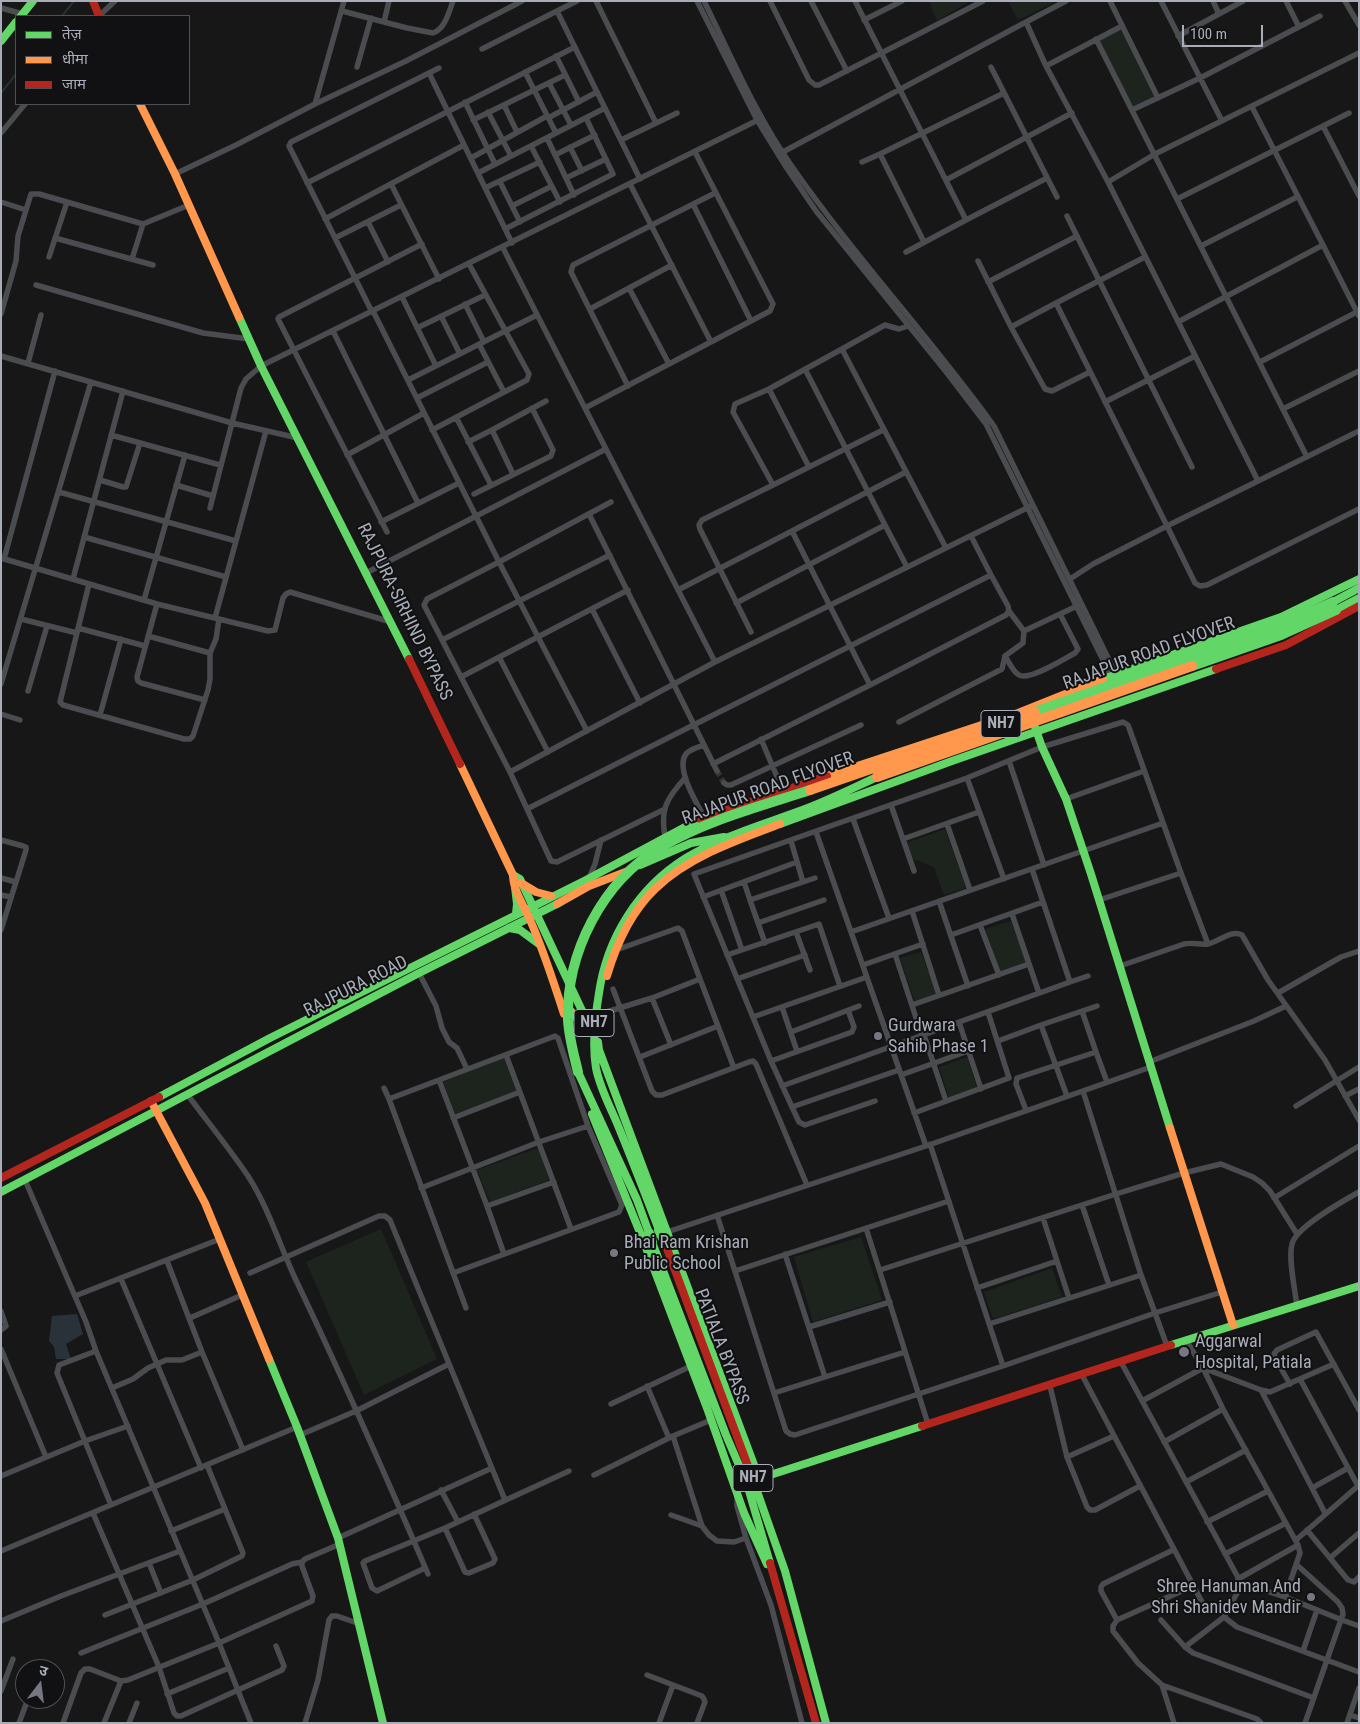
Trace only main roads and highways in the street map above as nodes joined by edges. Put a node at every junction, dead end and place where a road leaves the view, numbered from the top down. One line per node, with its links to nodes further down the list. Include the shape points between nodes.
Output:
1 (33, 1): 2 (main road)
2 (22, 15)
3 (15, 24): 4 (main road)
4 (2, 39)
5 (140, 105): 16 (main road, RAJPURA-SIRHIND BYPASS, via 261,366 391,622 513,875 513,883)
6 (1359, 579): 11 (main road, RAJPURA ROAD, via 1281,617)
7 (1359, 588): 9 (main road, RAJAPUR ROAD FLYOVER / NH7)
8 (1359, 598): 9 (main road, RAJAPUR ROAD FLYOVER / NH7)
9 (1334, 606): 13 (main road, RAJAPUR ROAD FLYOVER / NH7, bridge, via 1281,635); 28 (main road, RAJAPUR ROAD FLYOVER / NH7, bridge, via 716,822 669,843 632,868 599,909 579,951 568,1015 578,1072)
10 (1359, 606): 12 (main road, via 1286,645)
11 (1028, 708): 12 (main road); 17 (main road, RAJPURA ROAD, via 704,817)
12 (1037, 731): 28 (main road, via 729,843 691,869 673,874 635,913 613,956 604,988 598,1039); 30 (main road, via 1066,799)
13 (878, 777): 14 (main road, RAJPURA ROAD / NH7)
14 (734, 836): 15 (main road, RAJPURA ROAD / NH7); 18 (main road, RAJPURA ROAD, via 696,841)
15 (705, 847): 23 (main road, PATIALA BYPASS / NH7, via 663,874 626,917 613,941 602,974)
16 (518, 885): 17 (main road); 18 (main road, RAJPURA-SIRHIND BYPASS); 19 (main road)
17 (551, 896): 18 (main road, RAJPURA ROAD)
18 (531, 912): 19 (main road, RAJPURA ROAD); 20 (main road, RAJPURA ROAD); 21 (main road); 23 (main road, via 566,974 585,1017)
19 (516, 914): 24 (main road, RAJPURA ROAD)
20 (509, 928): 21 (main road, via 520,930); 25 (main road, RAJPURA ROAD)
21 (539, 944): 22 (main road)
22 (563, 1010): 23 (main road, via 570,1010 590,1030); 28 (main road, via 577,1075)
23 (594, 1027): 28 (main road, PATIALA BYPASS / NH7, via 596,1068)
24 (152, 1101): 25 (main road); 26 (main road, RAJPURA ROAD)
25 (157, 1111): 27 (main road, RAJPURA ROAD); 32 (main road, via 205,1203 299,1431 339,1541)
26 (1, 1178)
27 (1, 1192)
28 (656, 1236): 30 (main road, via 721,1374 757,1473 764,1477); 31 (main road, RAJAPUR ROAD FLYOVER / NH7, via 716,1408 747,1484); 31 (main road, via 691,1366 738,1494); 34 (main road, PATIALA BYPASS / NH7, via 763,1504 785,1571)
29 (1359, 1286): 30 (main road)
30 (1233, 1325)
31 (776, 1581): 33 (main road, NH7)
32 (384, 1723)
33 (816, 1723)
34 (826, 1723)

